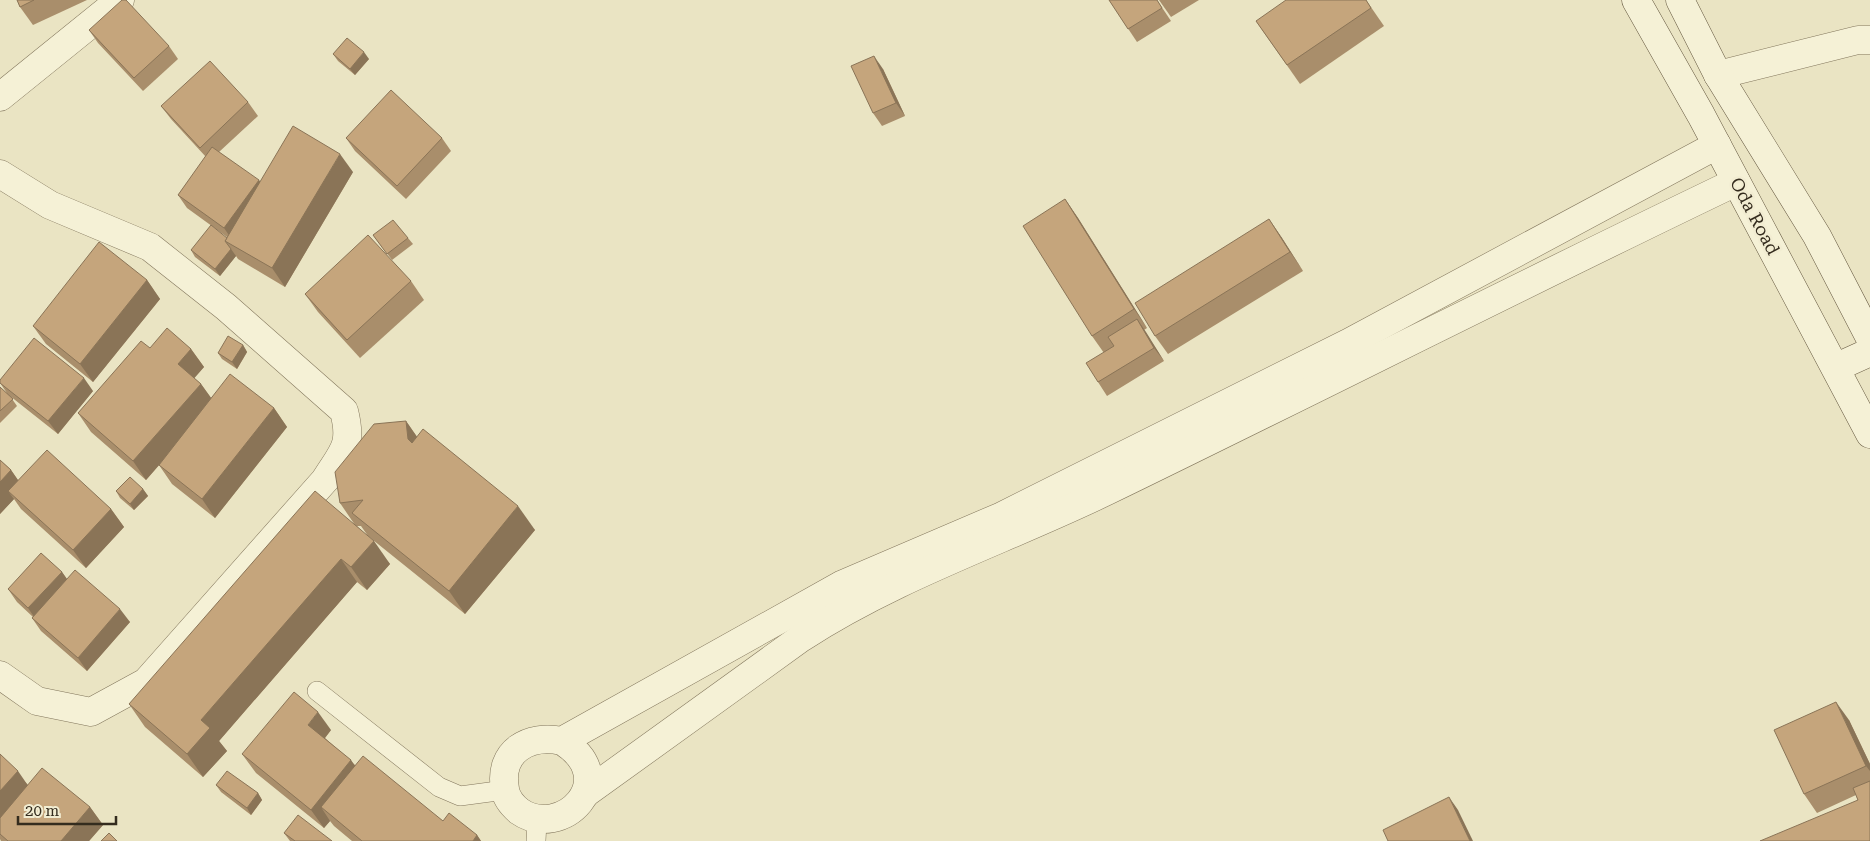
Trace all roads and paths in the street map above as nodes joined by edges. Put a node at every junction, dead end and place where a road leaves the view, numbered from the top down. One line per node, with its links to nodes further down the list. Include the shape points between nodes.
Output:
1 (120, 0): 6 (street)
2 (1636, 0): 7 (street, Oda Road)
3 (1680, 0): 5 (street)
4 (1870, 40): 5 (street, via 1858,40)
5 (1718, 75): 10 (street, via 1817,236)
6 (0, 97)
7 (1717, 146): 9 (street, Oda Road); 13 (street, via 1356,338)
8 (0, 174): 16 (street, via 50,206 150,247 226,307 344,411 349,430 347,445 325,480 146,682 91,712 37,701)
9 (1736, 182): 12 (street, Oda Road); 13 (street, via 1524,284)
10 (1870, 338)
11 (1870, 352): 12 (street)
12 (1836, 367): 14 (street, Oda Road)
13 (1262, 400): 15 (street, via 1002,516)
14 (1870, 434)
15 (938, 555): 18 (street, via 826,593); 20 (street, via 825,622)
16 (0, 675)
17 (317, 690): 19 (lane, via 439,787 460,796)
18 (562, 741): 19 (street, via 531,740 518,748 508,760); 20 (street, via 575,749 584,762 588,777)
19 (505, 790): 21 (street, via 511,804)
20 (586, 793): 21 (street, via 579,806 567,816)
21 (537, 831)

